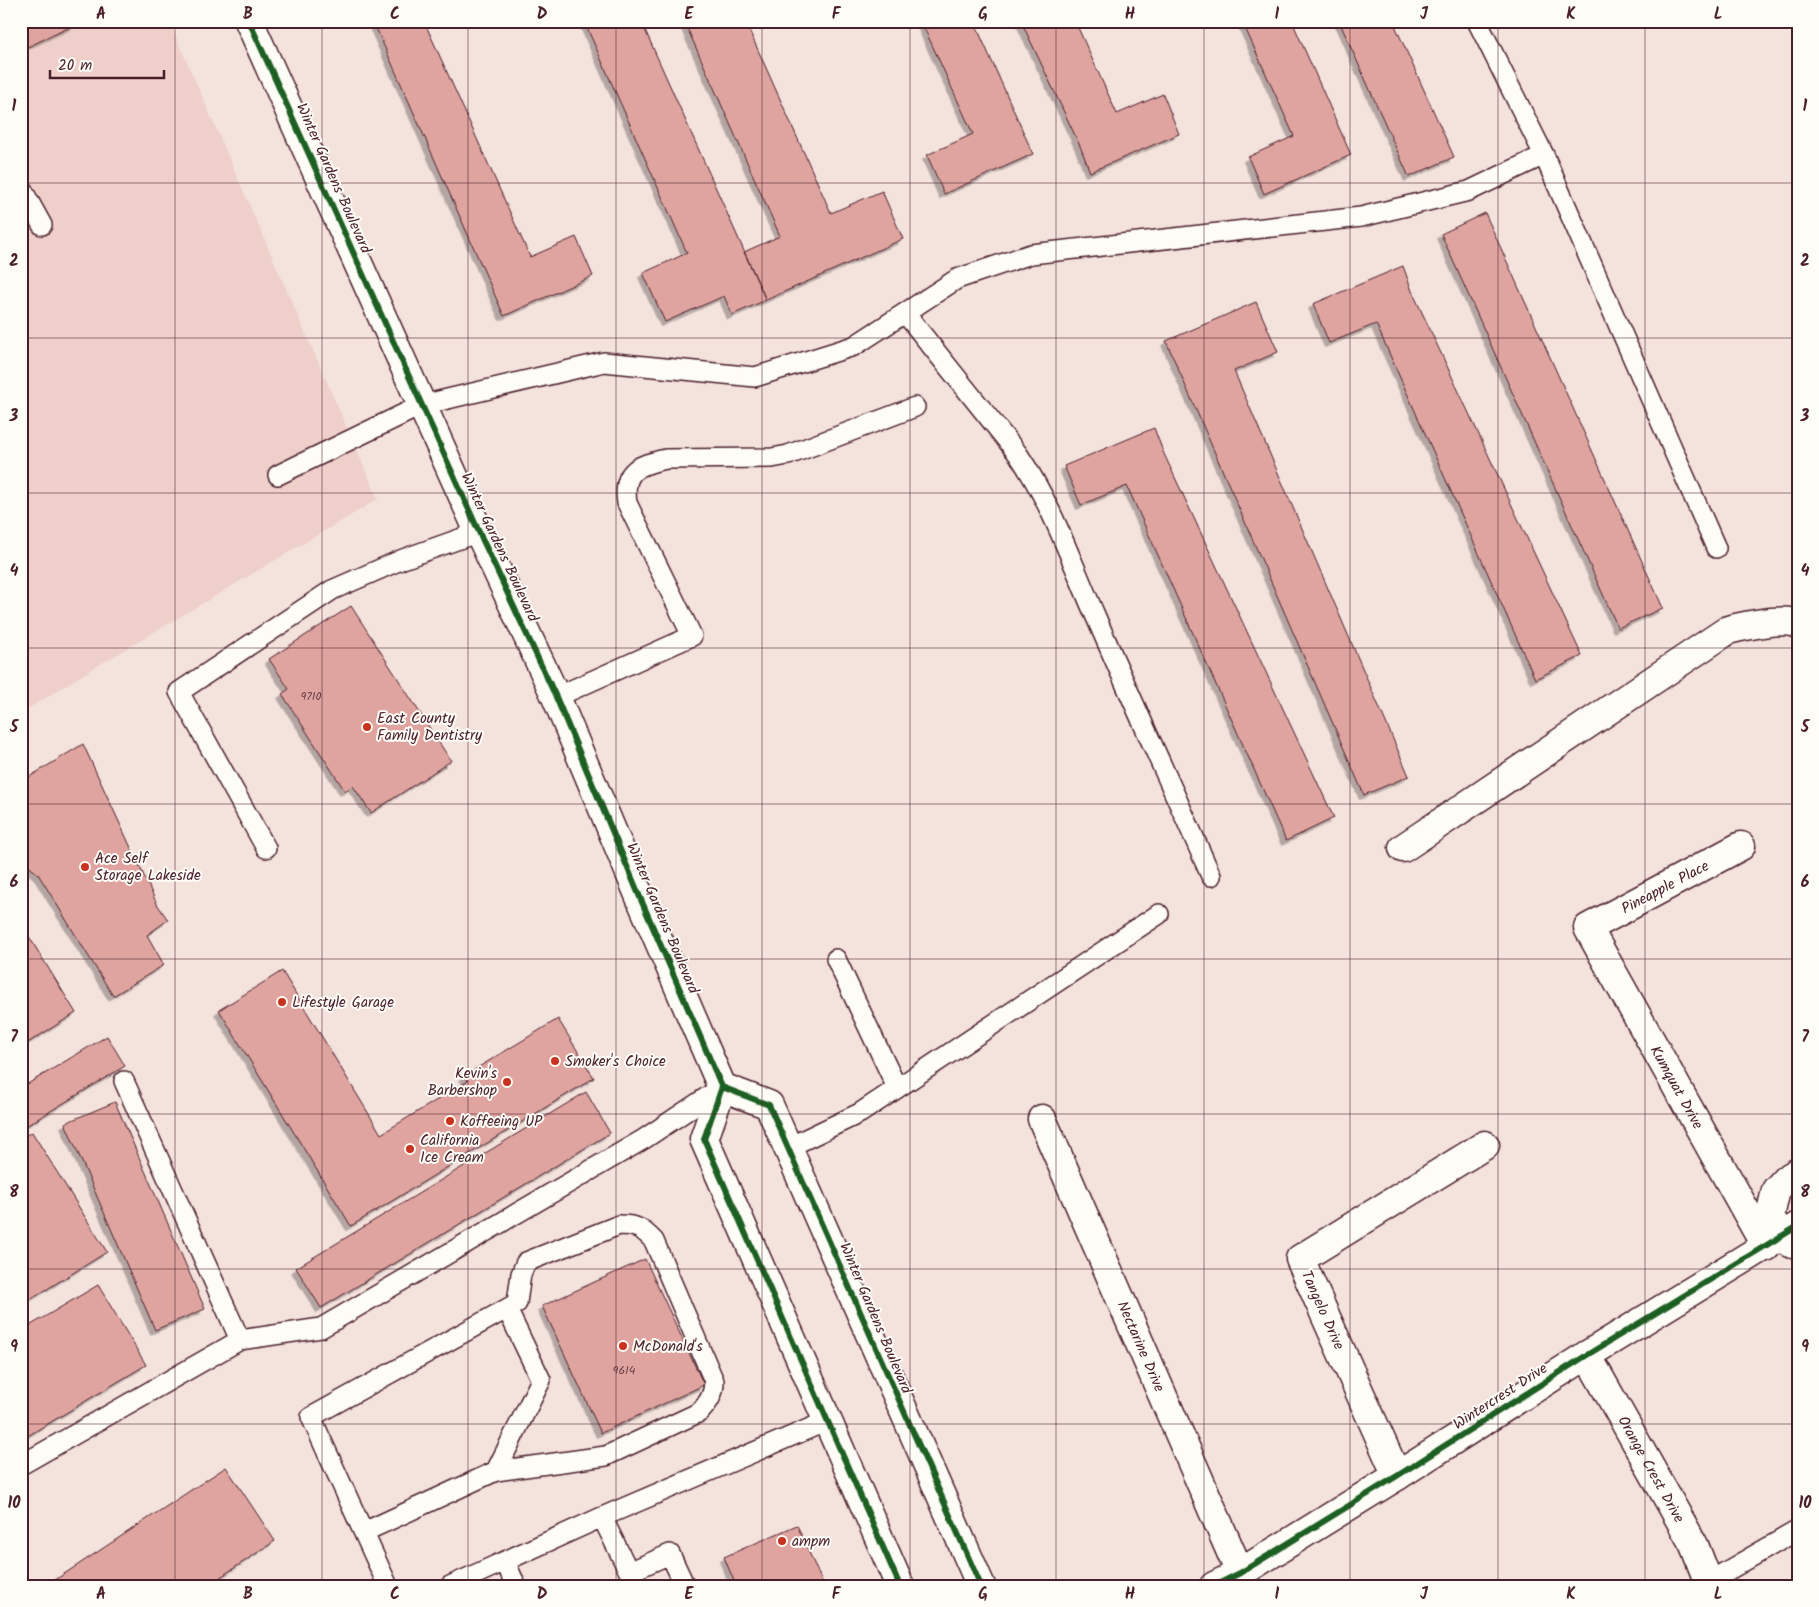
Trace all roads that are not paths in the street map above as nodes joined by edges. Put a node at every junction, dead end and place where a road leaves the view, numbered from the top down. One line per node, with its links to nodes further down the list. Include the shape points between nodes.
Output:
1 (249, 21): 7 (street, Winter Gardens Boulevard)
2 (1478, 21): 3 (lane)
3 (1544, 155): 6 (lane, via 1469,191 1361,218 1031,254 957,279); 11 (lane)
4 (21, 188): 5 (lane)
5 (42, 225)
6 (905, 313): 7 (lane, via 854,346 755,377 604,362); 17 (lane, via 1034,478)
7 (422, 405): 9 (lane); 10 (street, Winter Gardens Boulevard)
8 (915, 407): 13 (lane, via 788,455 666,459 636,468 626,484 627,503 692,636)
9 (278, 475)
10 (478, 532): 13 (street, Winter Gardens Boulevard); 15 (lane, via 402,559 332,590 179,692)
11 (1716, 548)
12 (1798, 624): 16 (street, via 1793,621 1770,622 1728,630)
13 (556, 697): 22 (street, Winter Gardens Boulevard)
14 (1741, 846): 19 (street, Pineapple Place)
15 (266, 848)
16 (1403, 848)
17 (1211, 876)
18 (1159, 914): 23 (lane)
19 (1588, 928): 28 (street, Kumquat Drive)
20 (836, 960): 23 (lane)
21 (124, 1081): 30 (lane)
22 (722, 1087): 26 (street, Winter Gardens Boulevard, via 769,1106); 30 (lane, via 644,1139 321,1328); 32 (street, via 704,1139)
23 (897, 1088): 26 (lane, via 860,1113)
24 (1042, 1119): 40 (street, Nectarine Drive)
25 (1485, 1145): 35 (street, Tangelo Drive, via 1300,1259)
26 (789, 1147): 47 (street, Winter Gardens Boulevard)
27 (1798, 1172): 28 (street, via 1776,1190 1770,1216)
28 (1785, 1239): 31 (street, Wintercrest Drive)
29 (507, 1308): 34 (lane, via 541,1380); 34 (lane, via 517,1303 520,1274 526,1262 619,1225 633,1225 654,1241 714,1380 714,1392 700,1412 606,1456); 38 (lane, via 311,1417)
30 (240, 1340): 33 (lane)
31 (1587, 1355): 35 (street, Wintercrest Drive); 41 (street, Orange Crest Drive, via 1694,1545)
32 (827, 1421): 36 (lane); 46 (street)
33 (21, 1465)
34 (496, 1471): 38 (lane)
35 (1397, 1476): 40 (street, Wintercrest Drive)
36 (602, 1518): 39 (lane); 45 (lane, via 629,1572 670,1554)
37 (1798, 1530): 41 (lane)
38 (364, 1532): 42 (lane)
39 (505, 1561): 43 (lane); 44 (lane)
40 (1240, 1573): 48 (street, Wintercrest Drive)
41 (1709, 1584)
42 (388, 1586)
43 (450, 1586)
44 (516, 1586)
45 (685, 1586)
46 (900, 1586)
47 (981, 1586)
48 (1214, 1586)

